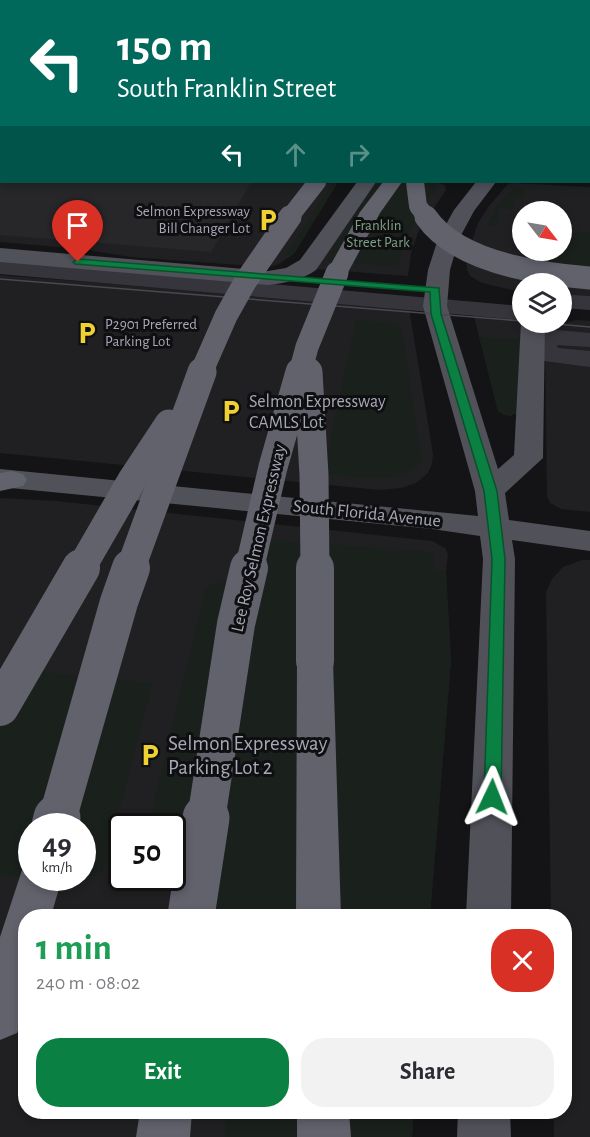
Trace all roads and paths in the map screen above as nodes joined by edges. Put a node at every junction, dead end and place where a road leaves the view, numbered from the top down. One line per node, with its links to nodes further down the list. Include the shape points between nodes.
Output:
1 (316, 183): 21 (highway, bridge, via 245,282)
2 (365, 183): 8 (main road, via 308,265 288,275)
3 (391, 183): 19 (highway, Lee Roy Selmon Expressway, bridge, via 356,237)
4 (415, 183): 9 (highway, bridge, via 416,205 440,233 460,246 528,270)
5 (485, 183): 11 (main road, via 450,231)
6 (0, 255): 8 (main road)
7 (0, 267): 11 (street)
8 (268, 278): 11 (street)
9 (590, 278)
10 (512, 297): 11 (street)
11 (435, 298): 14 (street); 23 (main road)
12 (572, 302): 13 (street)
13 (590, 303)
14 (512, 311)
15 (572, 317): 16 (street)
16 (590, 319)
17 (533, 333): 23 (main road, via 528,458)
18 (590, 340): 20 (street, via 545,336 545,355)
19 (307, 347): 30 (highway, Lee Roy Selmon Expressway, bridge, via 273,467 236,624); 31 (highway, bridge, via 314,475)
20 (590, 359)
21 (197, 383): 26 (highway, bridge, via 132,480); 27 (highway, bridge, via 119,602)
22 (4, 480): 24 (main road, South Florida Avenue)
23 (490, 491): 24 (main road)
24 (496, 528): 25 (main road, South Florida Avenue); 32 (main road, via 499,559)
25 (590, 541)
26 (0, 707)
27 (59, 813)
28 (36, 891): 29 (highway)
29 (31, 909)
30 (192, 909)
31 (319, 909)
32 (489, 909)
33 (18, 954): 34 (highway)
34 (0, 1016)
35 (165, 1119): 38 (highway)
36 (323, 1119): 39 (highway)
37 (484, 1119): 40 (main road)
38 (163, 1137)
39 (324, 1137)
40 (484, 1137)

